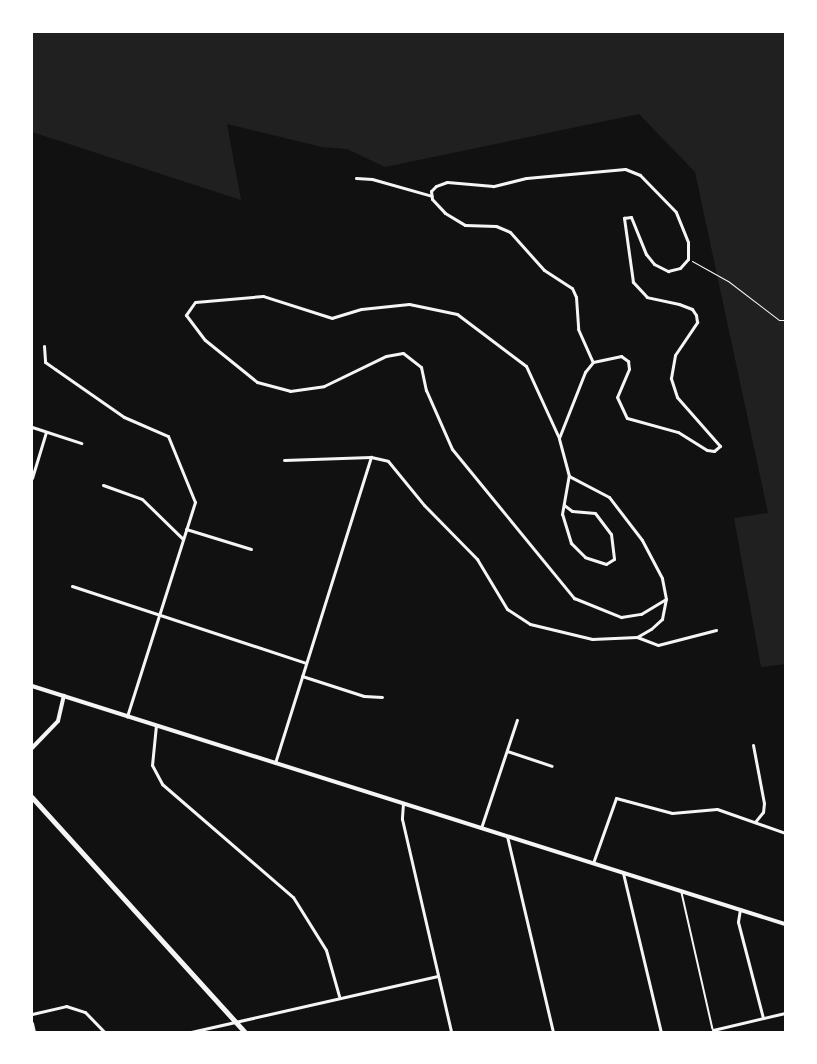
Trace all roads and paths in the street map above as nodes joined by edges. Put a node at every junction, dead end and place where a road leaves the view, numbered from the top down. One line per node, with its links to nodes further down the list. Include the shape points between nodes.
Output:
1 (356, 178): 2 (street, via 372,179)
2 (432, 196): 3 (street, via 436,186 447,182 493,186 526,178 635,171 676,212 688,242); 6 (street, via 435,204 456,222 496,226 510,232 544,270 572,288 576,297 578,329)
3 (688, 259): 4 (path, via 728,280 779,320); 6 (street, via 680,268 662,269 646,254 631,217 624,218 633,282 640,292 692,309 696,315 697,322 675,355 671,378 677,397 718,441 718,449 707,450 678,432 627,418 617,398 628,369 628,361 621,356)
4 (785, 320)
5 (44, 346): 17 (street, via 45,362 124,417 168,436 195,502)
6 (593, 362): 9 (street, via 579,385)
7 (32, 427): 8 (street)
8 (46, 432): 10 (street); 14 (street)
9 (559, 438): 13 (street); 21 (street, via 526,366 457,314 409,304 361,309 332,318 263,296 195,302 186,315 205,340 257,382 290,391 324,386 386,356 403,353 421,367 426,390 452,449 574,598 621,617 642,614)
10 (81, 443)
11 (371, 457): 12 (street); 24 (street, via 393,465 424,505 477,559 513,615 530,624 580,638); 25 (street)
12 (284, 460)
13 (569, 476): 16 (street); 21 (street, via 609,497 642,540 662,578)
14 (32, 478)
15 (103, 485): 18 (street, via 142,499)
16 (564, 505): 16 (street, via 562,514 571,543 585,557 606,564 614,559 611,534 595,513 572,511)
17 (186, 529): 18 (street); 19 (street)
18 (183, 539): 22 (street)
19 (251, 549)
20 (72, 586): 22 (street)
21 (666, 599): 24 (street, via 662,619)
22 (158, 618): 25 (street); 30 (street)
23 (716, 630): 24 (street, via 658,644)
24 (637, 636)
25 (306, 664): 26 (street)
26 (302, 676): 29 (street, via 364,696); 36 (street)
27 (32, 686): 28 (street)
28 (64, 696): 30 (street); 34 (street, via 58,721)
29 (382, 697)
30 (127, 716): 32 (street)
31 (517, 720): 35 (street)
32 (156, 725): 36 (street); 50 (street, via 152,765 162,784 293,898 326,950)
33 (753, 745): 40 (street, via 764,802 763,812)
34 (32, 748)
35 (507, 751): 37 (street); 41 (street)
36 (275, 763): 39 (street)
37 (552, 766)
38 (32, 797): 54 (main road)
39 (403, 803): 41 (street); 49 (street, via 402,819)
40 (755, 822): 42 (street); 44 (street, via 712,808 672,813 616,798)
41 (482, 828): 43 (street)
42 (785, 833)
43 (507, 836): 44 (street); 62 (street)
44 (593, 863): 45 (street)
45 (623, 873): 46 (street); 63 (street)
46 (682, 891): 47 (street); 57 (lane, via 681,898)
47 (740, 909): 48 (street); 53 (street, via 738,922)
48 (785, 924)
49 (438, 976): 50 (street); 61 (street)
50 (339, 996): 54 (street)
51 (785, 1013): 53 (street)
52 (32, 1014): 58 (street, via 66,1006 85,1012)
53 (763, 1018): 57 (street)
54 (234, 1021): 59 (street); 60 (main road)
55 (32, 1023): 56 (street)
56 (33, 1030)
57 (713, 1030)
58 (104, 1032)
59 (191, 1032)
60 (245, 1032)
61 (451, 1032)
62 (553, 1032)
63 (661, 1032)

